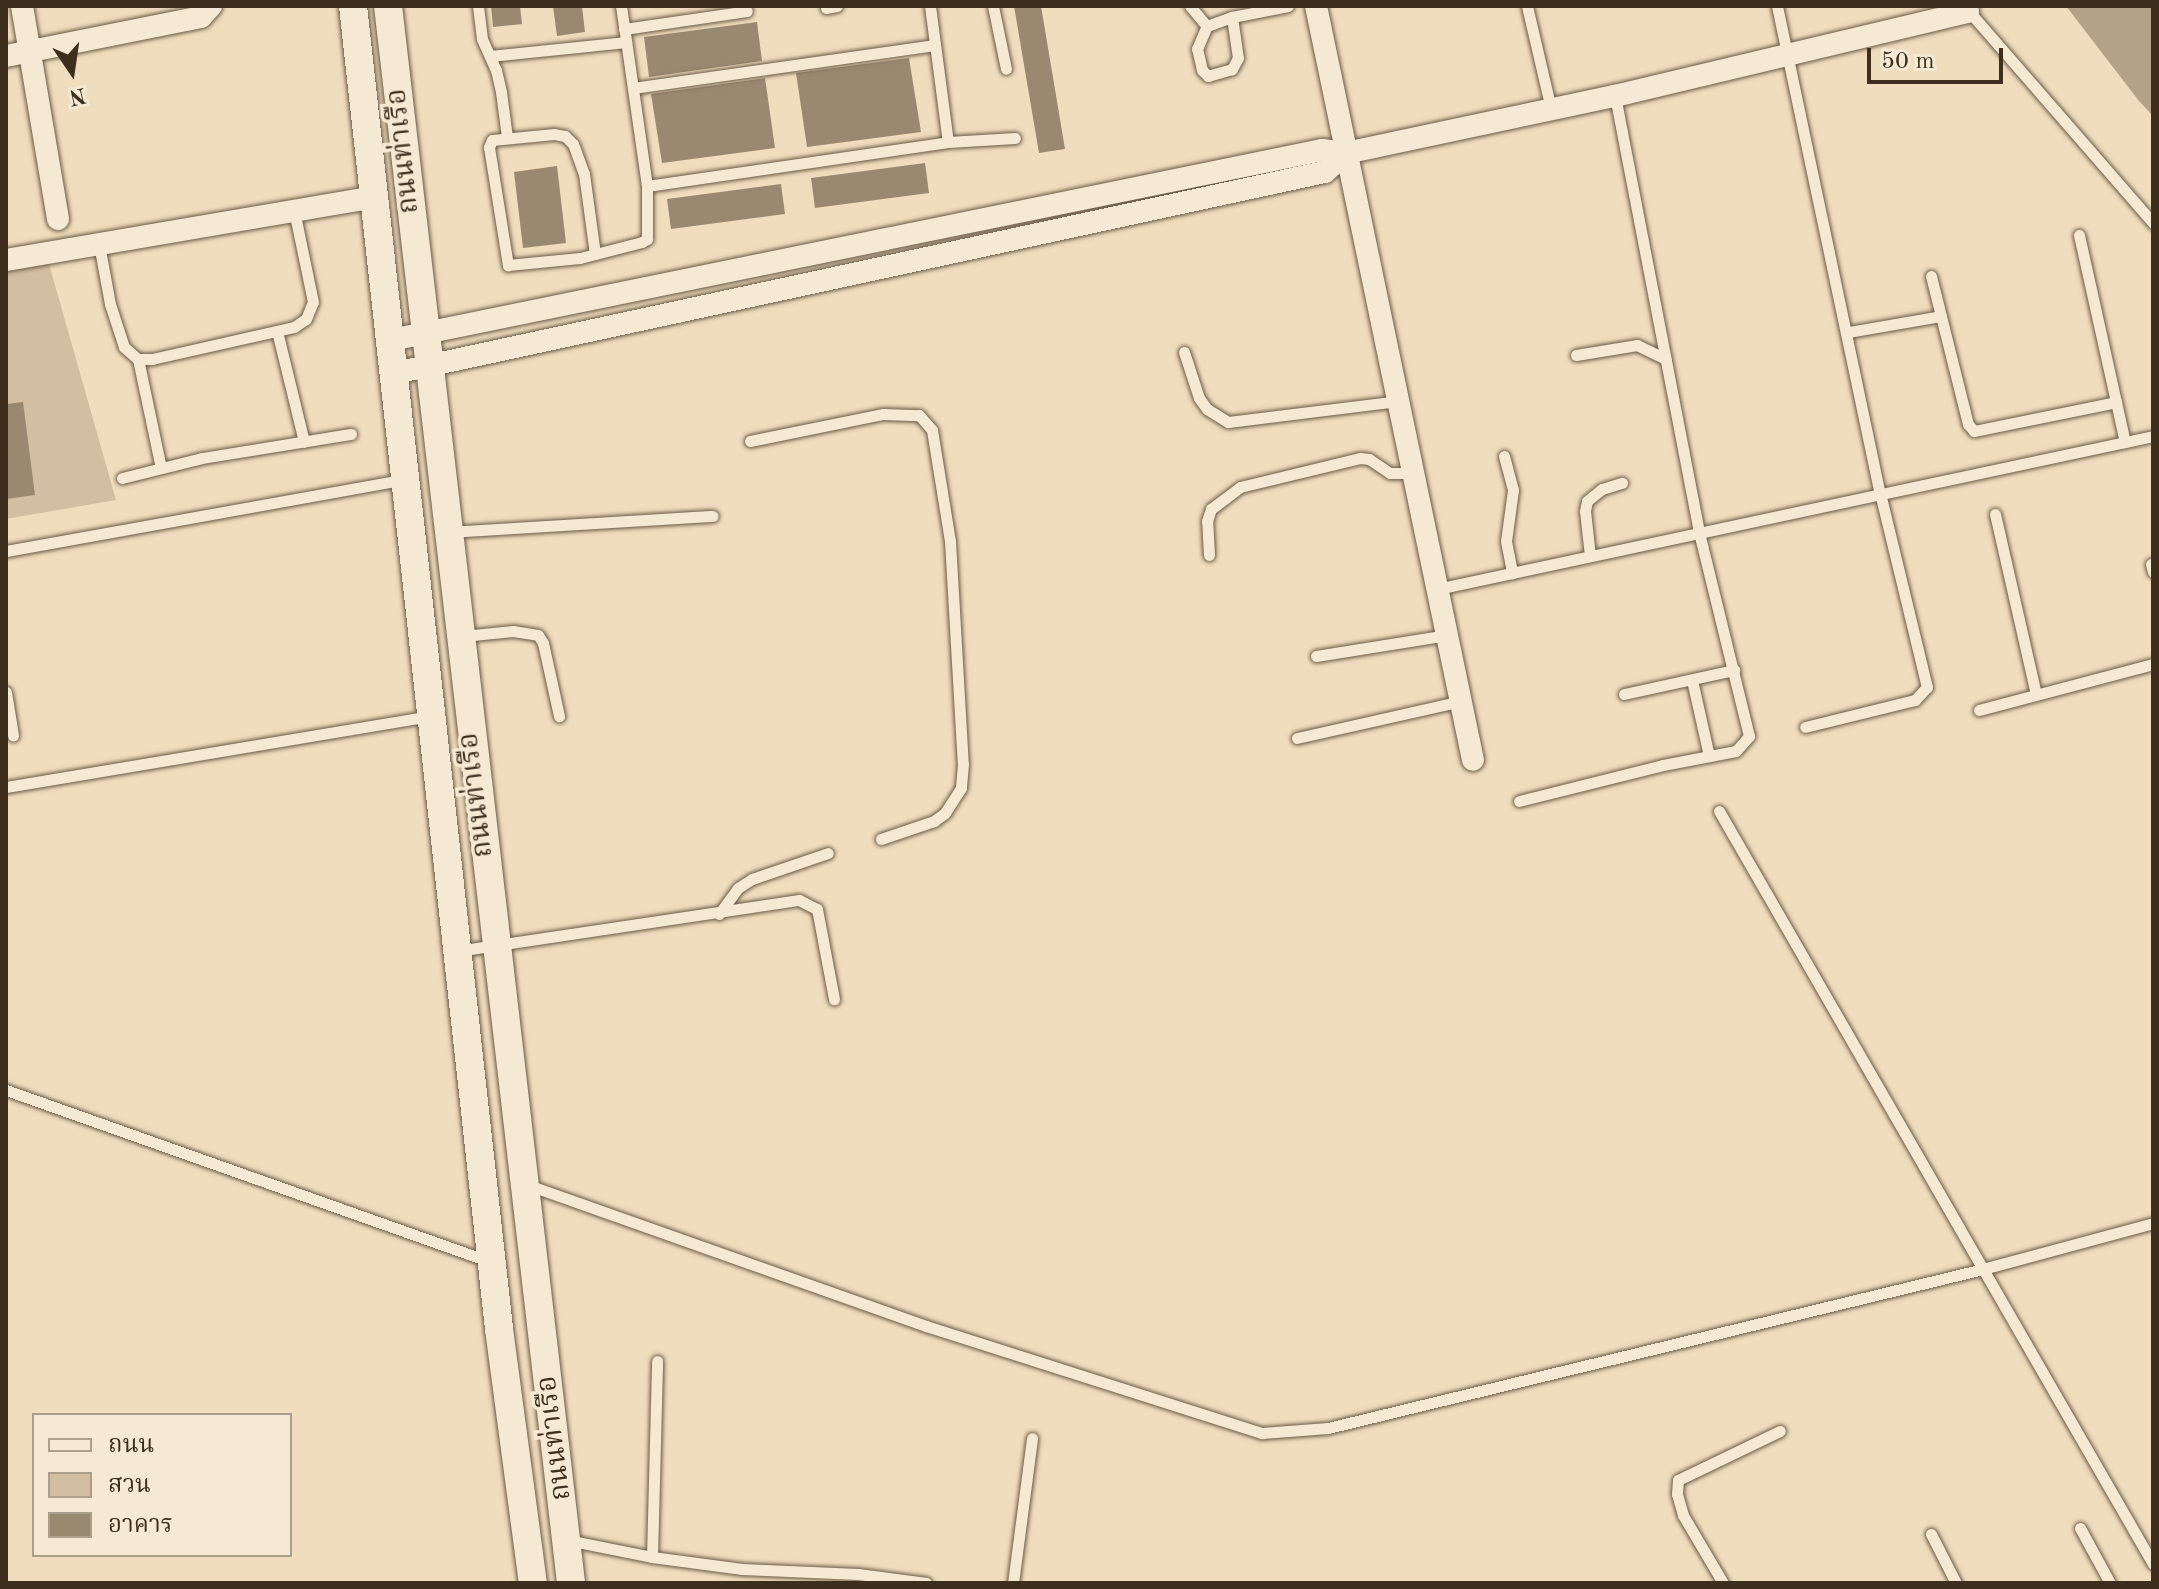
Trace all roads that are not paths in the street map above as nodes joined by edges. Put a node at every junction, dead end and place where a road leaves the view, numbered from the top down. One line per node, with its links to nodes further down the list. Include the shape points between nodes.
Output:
1 (22, 6): 21 (street)
2 (211, 6): 21 (street, via 201,17)
3 (353, 6): 34 (street, ถนนท่าเรือ)
4 (388, 6): 46 (street, ถนนท่าเรือ)
5 (478, 6): 23 (lane)
6 (621, 6): 18 (lane)
7 (930, 6): 20 (lane)
8 (993, 6): 25 (lane)
9 (1190, 6): 17 (lane)
10 (1288, 6): 16 (lane)
11 (1316, 6): 32 (street)
12 (1527, 6): 28 (lane)
13 (1777, 6): 24 (lane)
14 (1966, 9): 24 (street); 37 (lane)
15 (747, 11): 18 (lane)
16 (1232, 17): 17 (lane); 17 (lane, via 1238,58 1224,74 1211,76 1202,70 1198,43)
17 (1207, 26)
18 (624, 29): 19 (lane)
19 (626, 42): 23 (lane); 26 (lane)
20 (935, 45): 26 (lane); 31 (lane)
21 (30, 52): 22 (street); 36 (street)
22 (6, 56)
23 (490, 56): 29 (lane)
24 (1788, 56): 27 (street); 45 (lane)
25 (1006, 69)
26 (633, 88): 33 (lane)
27 (1615, 96): 28 (street); 51 (lane)
28 (1551, 109): 32 (street)
29 (507, 137): 40 (lane, via 554,134 573,144 584,174); 40 (lane, via 492,140 489,147 508,265)
30 (1015, 138): 31 (lane)
31 (948, 142): 33 (lane)
32 (1346, 153): 46 (street, via 1306,153); 52 (street, via 1325,172); 54 (street)
33 (647, 186): 40 (lane, via 647,239)
34 (374, 197): 35 (street); 47 (street, ถนนท่าเรือ)
35 (294, 210): 39 (street); 44 (lane, via 313,302 306,319)
36 (58, 219)
37 (2153, 223)
38 (2079, 235): 55 (lane)
39 (99, 244): 41 (street); 50 (lane, via 124,347)
40 (595, 254)
41 (6, 260)
42 (1931, 276): 43 (lane)
43 (1941, 316): 45 (lane); 55 (lane, via 1974,431)
44 (277, 331): 50 (lane); 59 (lane)
45 (1849, 332): 67 (lane)
46 (424, 333): 47 (street); 52 (street, ถนนท่าเรือ)
47 (391, 340): 53 (street, ถนนท่าเรือ)
48 (1184, 352): 54 (lane, via 1199,398 1228,422)
49 (1576, 355): 51 (lane, via 1637,345)
50 (138, 359): 62 (lane)
51 (1666, 359): 71 (lane)
52 (427, 366): 53 (street); 70 (street, ถนนท่าเรือ)
53 (395, 373): 65 (street, ถนนท่าเรือ)
54 (1398, 401): 63 (street)
55 (2116, 402): 60 (lane)
56 (351, 434): 59 (lane)
57 (2153, 436): 60 (lane)
58 (750, 441): 98 (lane, via 883,414 919,415 932,430 950,541 961,788 934,821)
59 (304, 442): 62 (lane)
60 (2125, 442): 67 (lane)
61 (1504, 456): 75 (lane, via 1513,490 1506,541)
62 (161, 468): 64 (lane)
63 (1413, 473): 73 (lane, via 1390,473 1360,458 1240,487 1211,509); 76 (street)
64 (122, 478)
65 (405, 479): 72 (lane); 88 (street, ถนนท่าเรือ)
66 (1622, 483): 74 (lane, via 1587,501)
67 (1880, 493): 71 (lane); 90 (lane, via 1927,687 1915,700)
68 (1995, 514): 85 (lane)
69 (713, 516): 70 (lane)
70 (446, 532): 78 (street, ถนนท่าเรือ)
71 (1699, 532): 74 (lane); 81 (lane)
72 (6, 551)
73 (1209, 555)
74 (1590, 556): 75 (lane)
75 (1512, 573): 76 (lane)
76 (1437, 589): 77 (street)
77 (1447, 635): 79 (lane); 86 (street)
78 (458, 637): 89 (lane, via 513,631 538,635); 101 (street, ถนนท่าเรือ)
79 (1316, 656)
80 (2153, 664): 85 (lane)
81 (1734, 670): 82 (lane); 93 (lane, via 1749,736 1736,751)
82 (1692, 680): 84 (lane); 93 (lane)
83 (6, 692): 91 (lane)
84 (1624, 694)
85 (2036, 694): 87 (lane)
86 (1461, 701): 92 (lane); 94 (street)
87 (1979, 710)
88 (431, 716): 95 (lane); 102 (street, ถนนท่าเรือ)
89 (559, 716)
90 (1805, 727)
91 (13, 735)
92 (1297, 738)
93 (1709, 756): 96 (lane)
94 (1473, 760)
95 (6, 787)
96 (1519, 801)
97 (1719, 811): 108 (lane)
98 (881, 839)
99 (828, 853): 100 (lane, via 752,879 738,888)
100 (719, 914): 101 (lane); 103 (lane, via 799,900 812,905)
101 (495, 947): 102 (lane); 105 (street, ถนนท่าเรือ)
102 (456, 951): 107 (street, ถนนท่าเรือ)
103 (834, 999)
104 (6, 1090): 107 (lane)
105 (524, 1184): 108 (lane, via 926,1326 1262,1433 1328,1428); 114 (street, ถนนท่าเรือ)
106 (2153, 1223): 108 (lane)
107 (491, 1262): 117 (street, ถนนท่าเรือ)
108 (1983, 1269): 116 (lane)
109 (657, 1361): 115 (lane)
110 (1780, 1431): 121 (lane, via 1678,1480 1683,1515)
111 (1032, 1438): 120 (lane)
112 (2080, 1528): 123 (lane)
113 (1931, 1534): 122 (lane)
114 (567, 1540): 115 (lane); 118 (street, ถนนท่าเรือ)
115 (652, 1557): 119 (lane)
116 (2153, 1564)
117 (533, 1583)
118 (571, 1583)
119 (926, 1583)
120 (1013, 1583)
121 (1723, 1583)
122 (1956, 1583)
123 (2110, 1583)

